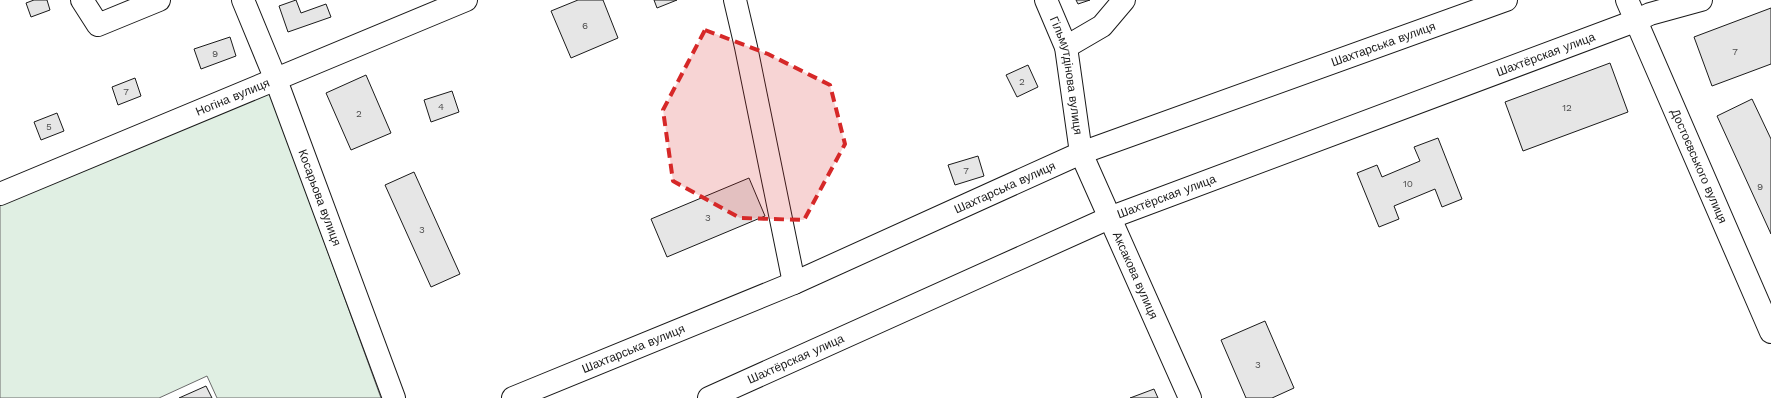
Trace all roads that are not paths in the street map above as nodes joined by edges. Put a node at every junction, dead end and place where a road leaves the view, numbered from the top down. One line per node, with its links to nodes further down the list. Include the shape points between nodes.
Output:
1 (82, 0): 2 (street, via 98,25)
2 (159, 0)
3 (243, 0): 13 (street, Косарьова вулиця)
4 (466, 0): 13 (street, Ногіна вулиця)
5 (735, 0): 17 (street)
6 (1046, 0): 12 (street, Гільмутдінова вулиця)
7 (1124, 0): 12 (street, via 1102,26)
8 (1506, 0): 14 (street, Шахтарська вулиця)
9 (1627, 0): 11 (street, Достоєвського вулиця)
10 (1701, 0): 11 (street, Шахтёрская улица)
11 (1635, 21): 16 (street, Шахтёрская улица); 18 (street, Достоєвського вулиця)
12 (1066, 47): 14 (street, Гільмутдінова вулиця)
13 (276, 80): 15 (street, Ногіна вулиця); 19 (street, Косарьова вулиця)
14 (1081, 153): 16 (street, Аксакова вулиця); 17 (street, Шахтарська вулиця)
15 (0, 194)
16 (1109, 218): 21 (street, Шахтёрская улица); 22 (street, Аксакова вулиця)
17 (794, 283): 20 (street, Шахтарська вулиця)
18 (1771, 332)
19 (394, 398)
20 (513, 398)
21 (709, 398)
22 (1190, 398)

